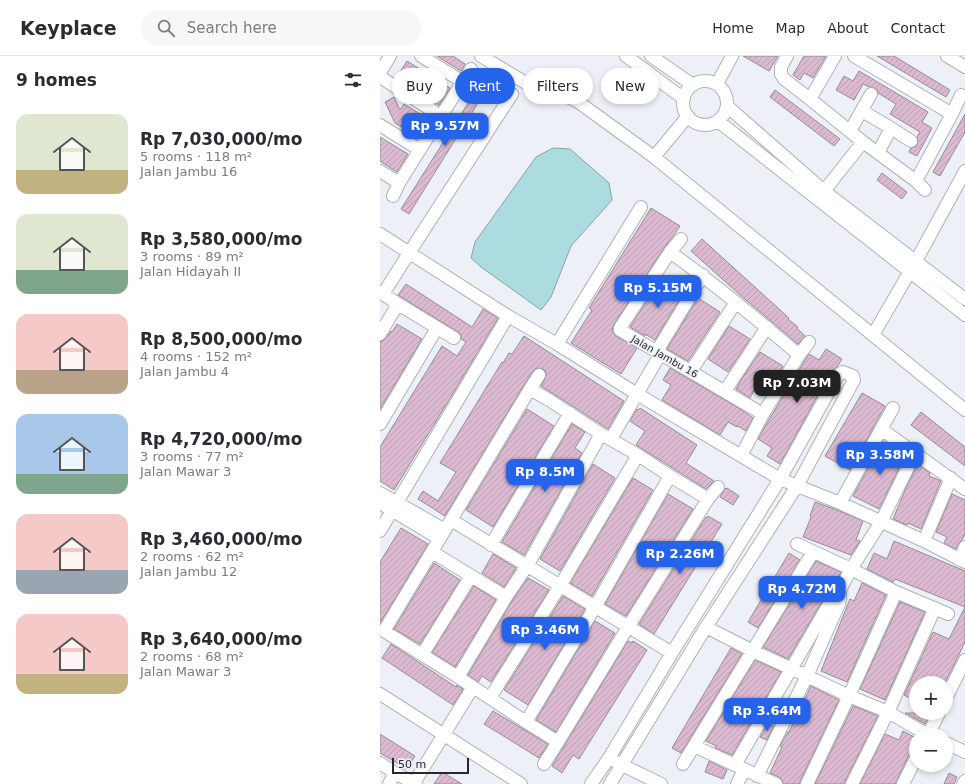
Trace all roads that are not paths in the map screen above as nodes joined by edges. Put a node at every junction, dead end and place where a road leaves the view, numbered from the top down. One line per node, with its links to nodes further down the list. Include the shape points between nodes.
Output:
1 (390, 56): 12 (street)
2 (420, 56): 14 (street)
3 (481, 56): 36 (street, via 545,93 561,94 577,102)
4 (626, 56): 20 (street)
5 (652, 56): 16 (street)
6 (732, 56): 15 (street)
7 (787, 56): 21 (street, via 781,67 781,74)
8 (835, 56): 21 (street)
9 (854, 56): 25 (street)
10 (947, 56): 11 (street)
11 (965, 66)
12 (380, 73)
13 (380, 77): 26 (street)
14 (455, 77)
15 (717, 84): 16 (street, via 701,81); 23 (street, via 727,98)
16 (693, 85): 20 (street)
17 (455, 94): 26 (street)
18 (871, 94): 24 (street)
19 (961, 94): 25 (street)
20 (684, 99): 27 (street, via 684,108)
21 (810, 99): 31 (street)
22 (506, 104): 46 (street)
23 (727, 106): 28 (street); 40 (street)
24 (862, 111): 30 (street); 31 (street)
25 (952, 114): 35 (street, via 920,185)
26 (440, 116): 34 (street)
27 (688, 116): 28 (street, via 702,125); 36 (street)
28 (718, 121): 40 (street)
29 (380, 126): 34 (street)
30 (891, 128): 32 (street); 35 (street)
31 (850, 131): 33 (street)
32 (911, 141)
33 (863, 142): 35 (street); 40 (street)
34 (420, 150): 39 (street)
35 (878, 153)
36 (654, 157): 59 (street)
37 (380, 171): 39 (street)
38 (965, 172): 47 (street)
39 (399, 183): 41 (street)
40 (821, 195): 47 (street); 48 (street)
41 (393, 196)
42 (641, 207): 62 (street)
43 (380, 234): 46 (street)
44 (681, 239): 45 (street, Jalan Jambu 16)
45 (670, 252): 49 (street); 63 (street, Jalan Jambu 16, via 620,328 622,332)
46 (409, 253): 50 (street); 55 (street)
47 (916, 261): 48 (street); 51 (street)
48 (910, 272): 54 (street); 59 (street)
49 (703, 275): 52 (street); 63 (street)
50 (382, 293): 53 (street)
51 (965, 299)
52 (736, 302): 56 (street); 65 (street)
53 (398, 304): 57 (street); 58 (street)
54 (965, 314)
55 (508, 316): 62 (street); 90 (street)
56 (767, 327): 64 (street); 68 (street)
57 (437, 328): 60 (street); 74 (street)
58 (380, 334)
59 (873, 335): 71 (street)
60 (454, 338)
61 (809, 342): 64 (street)
62 (557, 344): 69 (street)
63 (659, 352): 65 (street, Jalan Jambu 16); 69 (street)
64 (799, 355): 73 (street)
65 (691, 371): 68 (street, Jalan Jambu 16)
66 (539, 375): 67 (street)
67 (530, 389): 72 (street); 92 (street)
68 (725, 392): 73 (street, Jalan Jambu 16)
69 (637, 394): 76 (street); 79 (street)
70 (893, 408): 75 (street)
71 (965, 410)
72 (570, 412): 76 (street); 95 (street)
73 (763, 414): 79 (street)
74 (380, 424)
75 (881, 429): 77 (street); 89 (street)
76 (606, 436): 78 (street); 101 (street)
77 (914, 453): 81 (street); 91 (street)
78 (638, 455): 80 (street); 104 (street)
79 (741, 456): 82 (street)
80 (670, 476): 87 (street); 108 (street)
81 (950, 478): 85 (street); 94 (street)
82 (780, 479): 83 (street); 83 (street, via 838,375 843,372 853,376 854,380); 115 (street)
83 (796, 486): 89 (street); 112 (street)
84 (718, 487): 87 (street)
85 (965, 489)
86 (380, 493): 90 (street)
87 (708, 499): 111 (street)
88 (380, 503): 90 (street)
89 (840, 503): 91 (street)
90 (395, 506): 92 (street); 93 (street)
91 (881, 522): 94 (street); 102 (street)
92 (445, 530): 95 (street); 98 (street)
93 (380, 531)
94 (924, 541): 100 (street)
95 (491, 544): 101 (street)
96 (797, 544): 99 (street)
97 (965, 546): 100 (street)
98 (432, 552): 103 (street); 113 (street)
99 (813, 552): 102 (street); 114 (street)
100 (962, 561)
101 (527, 566): 104 (street); 107 (street)
102 (851, 569): 105 (street); 106 (street)
103 (471, 576): 107 (street); 116 (street)
104 (560, 586): 108 (street); 125 (street)
105 (840, 590): 118 (street, via 832,599); 119 (street, via 839,604)
106 (896, 592): 109 (street); 124 (street)
107 (506, 597): 120 (street)
108 (595, 607): 111 (street); 127 (street)
109 (935, 608): 110 (street); 126 (street)
110 (948, 614)
111 (628, 627): 115 (street); 130 (street)
112 (706, 627): 114 (street); 138 (street)
113 (382, 634): 116 (street)
114 (753, 651): 118 (street); 131 (street)
115 (672, 653): 134 (street)
116 (422, 655): 120 (street)
117 (965, 660): 121 (street)
118 (792, 669): 119 (street); 139 (street)
119 (807, 676): 124 (street); 142 (street)
120 (458, 677): 122 (street)
121 (953, 684)
122 (473, 687): 125 (street); 129 (street)
123 (380, 694): 129 (street)
124 (849, 696): 126 (street); 152 (street)
125 (490, 698): 127 (street)
126 (888, 712): 128 (street); 153 (street)
127 (526, 722): 130 (street)
128 (916, 728)
129 (444, 735): 145 (street); 146 (street)
130 (558, 742): 136 (street)
131 (694, 746): 137 (street); 139 (street)
132 (953, 746): 133 (street)
133 (965, 752)
134 (609, 758): 138 (street); 147 (street)
135 (380, 763): 140 (street)
136 (544, 764)
137 (684, 764)
138 (622, 765): 148 (street); 149 (street)
139 (740, 767): 142 (street); 150 (street)
140 (395, 772): 144 (street); 145 (street)
141 (909, 772): 154 (street)
142 (757, 776): 151 (street)
143 (965, 781): 155 (street)
144 (388, 784)
145 (415, 784)
146 (521, 784)
147 (591, 784)
148 (610, 784)
149 (661, 784)
150 (738, 784)
151 (776, 784)
152 (807, 784)
153 (852, 784)
154 (903, 784)
155 (963, 784)

